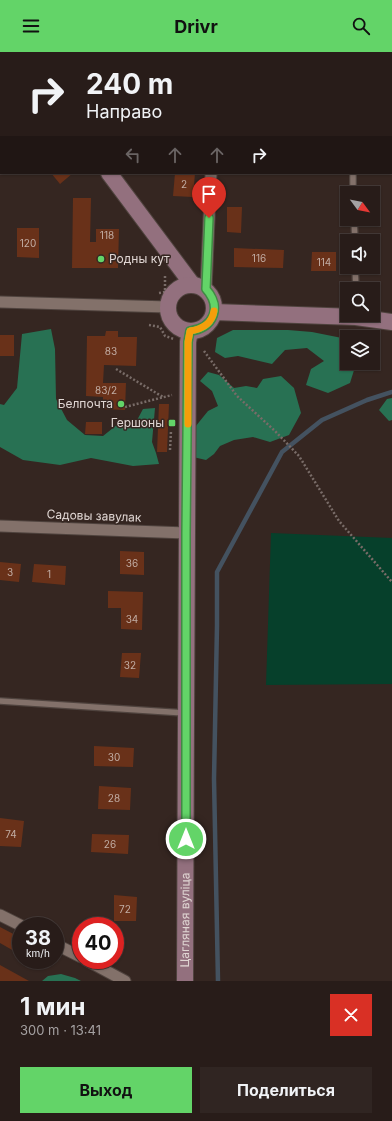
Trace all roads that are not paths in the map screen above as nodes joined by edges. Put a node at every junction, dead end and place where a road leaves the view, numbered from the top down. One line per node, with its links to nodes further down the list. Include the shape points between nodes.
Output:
1 (111, 174): 5 (street)
2 (211, 174): 5 (street)
3 (353, 174): 4 (lane)
4 (353, 186)
5 (199, 287): 7 (street, via 185,285 179,288 173,293); 8 (street, via 211,295)
6 (0, 302): 7 (street)
7 (168, 307): 12 (street, via 172,320)
8 (214, 312): 9 (street); 12 (street, via 210,322)
9 (340, 316)
10 (380, 320): 11 (street)
11 (392, 322)
12 (190, 336): 14 (street, Цагляная вуліца)
13 (0, 526): 14 (street, Садовы завулак)
14 (186, 533): 16 (street, Цагляная вуліца)
15 (0, 701): 16 (lane)
16 (187, 713): 21 (street, Цагляная вуліца)
17 (0, 915): 18 (street)
18 (12, 921)
19 (103, 969): 20 (street)
20 (126, 981)
21 (185, 981)

